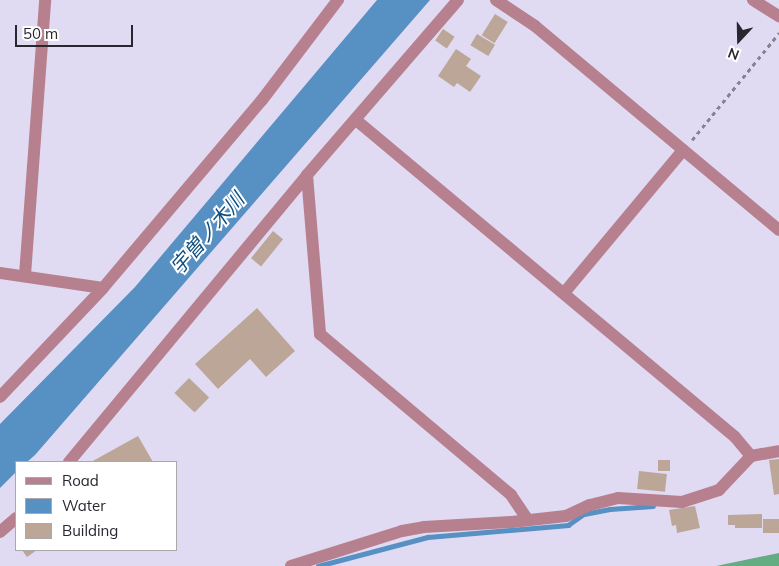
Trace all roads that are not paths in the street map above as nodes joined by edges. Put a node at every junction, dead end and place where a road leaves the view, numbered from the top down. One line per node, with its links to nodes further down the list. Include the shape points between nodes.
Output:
1 (45, 0): 12 (street)
2 (338, 0): 13 (street, via 262,100)
3 (458, 0): 7 (street)
4 (496, 0): 8 (street, via 536,26)
5 (753, 0): 6 (street)
6 (779, 16)
7 (356, 120): 9 (street); 14 (street)
8 (683, 150): 10 (street); 14 (street)
9 (307, 175): 18 (street); 20 (street, via 320,334 511,495)
10 (779, 230)
11 (0, 273): 12 (street)
12 (25, 275): 13 (street)
13 (103, 288): 15 (street)
14 (564, 293): 17 (street, via 735,437)
15 (0, 397)
16 (779, 451): 17 (street)
17 (751, 456): 20 (street, via 719,490 682,502 618,498 590,504 566,516)
18 (69, 461)
19 (15, 519): 21 (street)
20 (528, 520): 22 (street, via 402,531)
21 (0, 532)
22 (290, 566)

